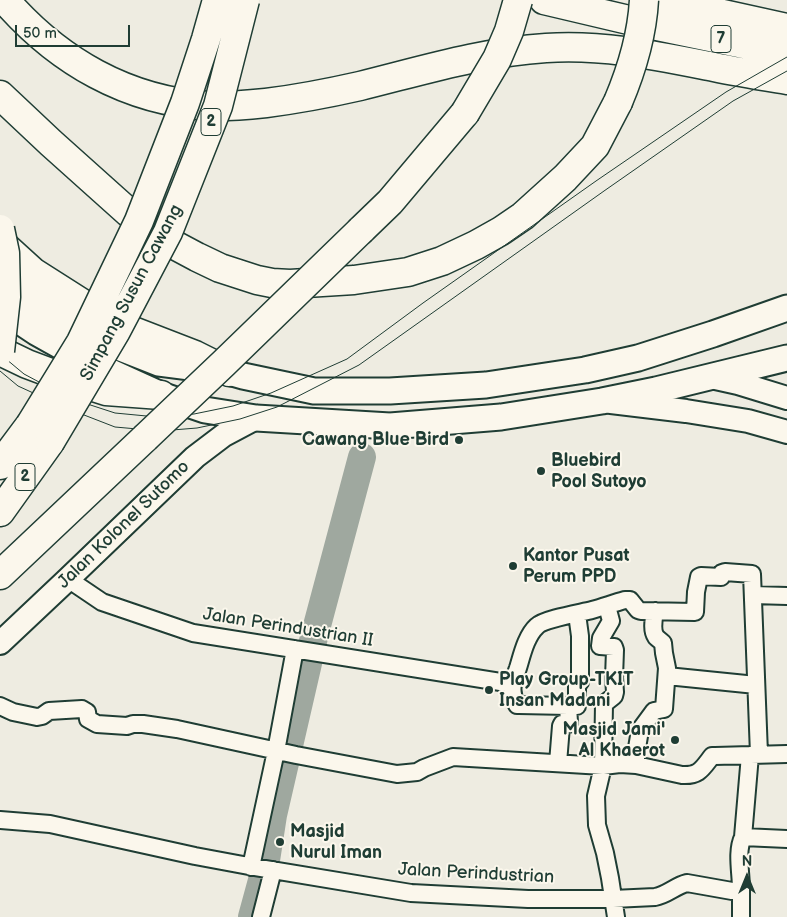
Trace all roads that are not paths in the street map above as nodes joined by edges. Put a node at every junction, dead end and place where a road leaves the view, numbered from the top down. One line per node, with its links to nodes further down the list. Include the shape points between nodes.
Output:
1 (5, 0): 10 (highway, via 53,47 97,75 162,99 209,106 294,99 493,54 548,48 627,51)
2 (216, 0): 27 (highway, Simpang Susun Cawang / 2, bridge, via 185,103 139,221)
3 (245, 0): 27 (highway, Simpang Susun Cawang / 2, bridge, via 218,106 168,232 116,331)
4 (518, 0): 30 (highway, bridge, via 497,59 465,113 390,202)
5 (544, 0): 9 (highway, 7)
6 (644, 0): 11 (highway, bridge, via 636,56 618,102 595,146 565,178 523,216 442,262 408,272 354,280 272,283 220,268 167,240 128,212)
7 (659, 0): 8 (highway, 7)
8 (787, 28)
9 (787, 53)
10 (787, 80)
11 (0, 95)
12 (0, 229): 17 (highway, bridge, via 5,252 6,297)
13 (0, 242): 20 (highway, via 33,272 110,321)
14 (0, 279): 20 (main road, via 53,315 98,339 159,363)
15 (0, 308): 22 (main road, via 95,365)
16 (787, 308): 19 (main road, via 638,358)
17 (0, 351): 22 (highway, via 26,364 106,391)
18 (787, 358): 21 (main road)
19 (585, 370): 20 (main road, via 486,385 390,391 314,391); 21 (main road)
20 (229, 372)
21 (711, 377): 23 (street); 24 (main road)
22 (161, 395): 25 (main road, via 205,410)
23 (787, 398)
24 (602, 401): 25 (main road, via 501,418 390,426); 26 (street, via 748,420)
25 (256, 418): 31 (street, Jalan Kolonel Sutomo, via 195,456)
26 (787, 432)
27 (40, 434): 28 (highway, Simpang Susun Cawang / 2); 29 (highway, Simpang Susun Cawang / 2)
28 (0, 465)
29 (0, 512)
30 (0, 575)
31 (68, 579): 37 (street, Jalan Kolonel Sutomo); 38 (street, Jalan Perindustrian II, via 102,602 193,633)
32 (752, 595): 33 (street); 35 (street, via 751,574 724,572 721,577 699,577 695,612); 41 (street)
33 (787, 596)
34 (607, 606): 35 (street, via 630,600 638,610); 36 (street); 49 (street, via 611,621 600,646 615,650 615,692 604,704)
35 (656, 611): 39 (street, via 654,632 663,643)
36 (577, 614): 40 (street, via 545,621 530,633); 43 (street, via 580,682 577,685 577,706)
37 (0, 642)
38 (299, 650): 40 (street, Jalan Perindustrian II); 44 (street)
39 (667, 676): 41 (street); 48 (street, via 664,709 654,711 640,730)
40 (513, 684): 43 (street, via 513,698 517,705)
41 (756, 685): 45 (street)
42 (0, 706): 44 (street, via 36,717 49,711 82,709 87,712 88,719 97,724 142,724 177,729)
43 (568, 706): 47 (street, via 569,724 561,726)
44 (284, 753): 47 (street, via 397,774 417,772 453,758); 53 (street)
45 (755, 754): 46 (street); 48 (street, via 712,756 698,773 690,776); 51 (street)
46 (787, 754)
47 (558, 763): 49 (street)
48 (636, 765): 49 (street)
49 (603, 766): 55 (street, via 596,796 597,825)
50 (0, 820): 53 (street, Jalan Perindustrian, via 50,824)
51 (743, 837): 52 (street); 54 (street, via 739,852)
52 (787, 839)
53 (262, 869): 55 (street, Jalan Perindustrian, via 411,893 528,899); 56 (street)
54 (741, 891): 55 (street, Jalan Perindustrian, via 687,883 662,896); 58 (street)
55 (613, 899): 57 (street)
56 (262, 917)
57 (616, 917)
58 (741, 917)

